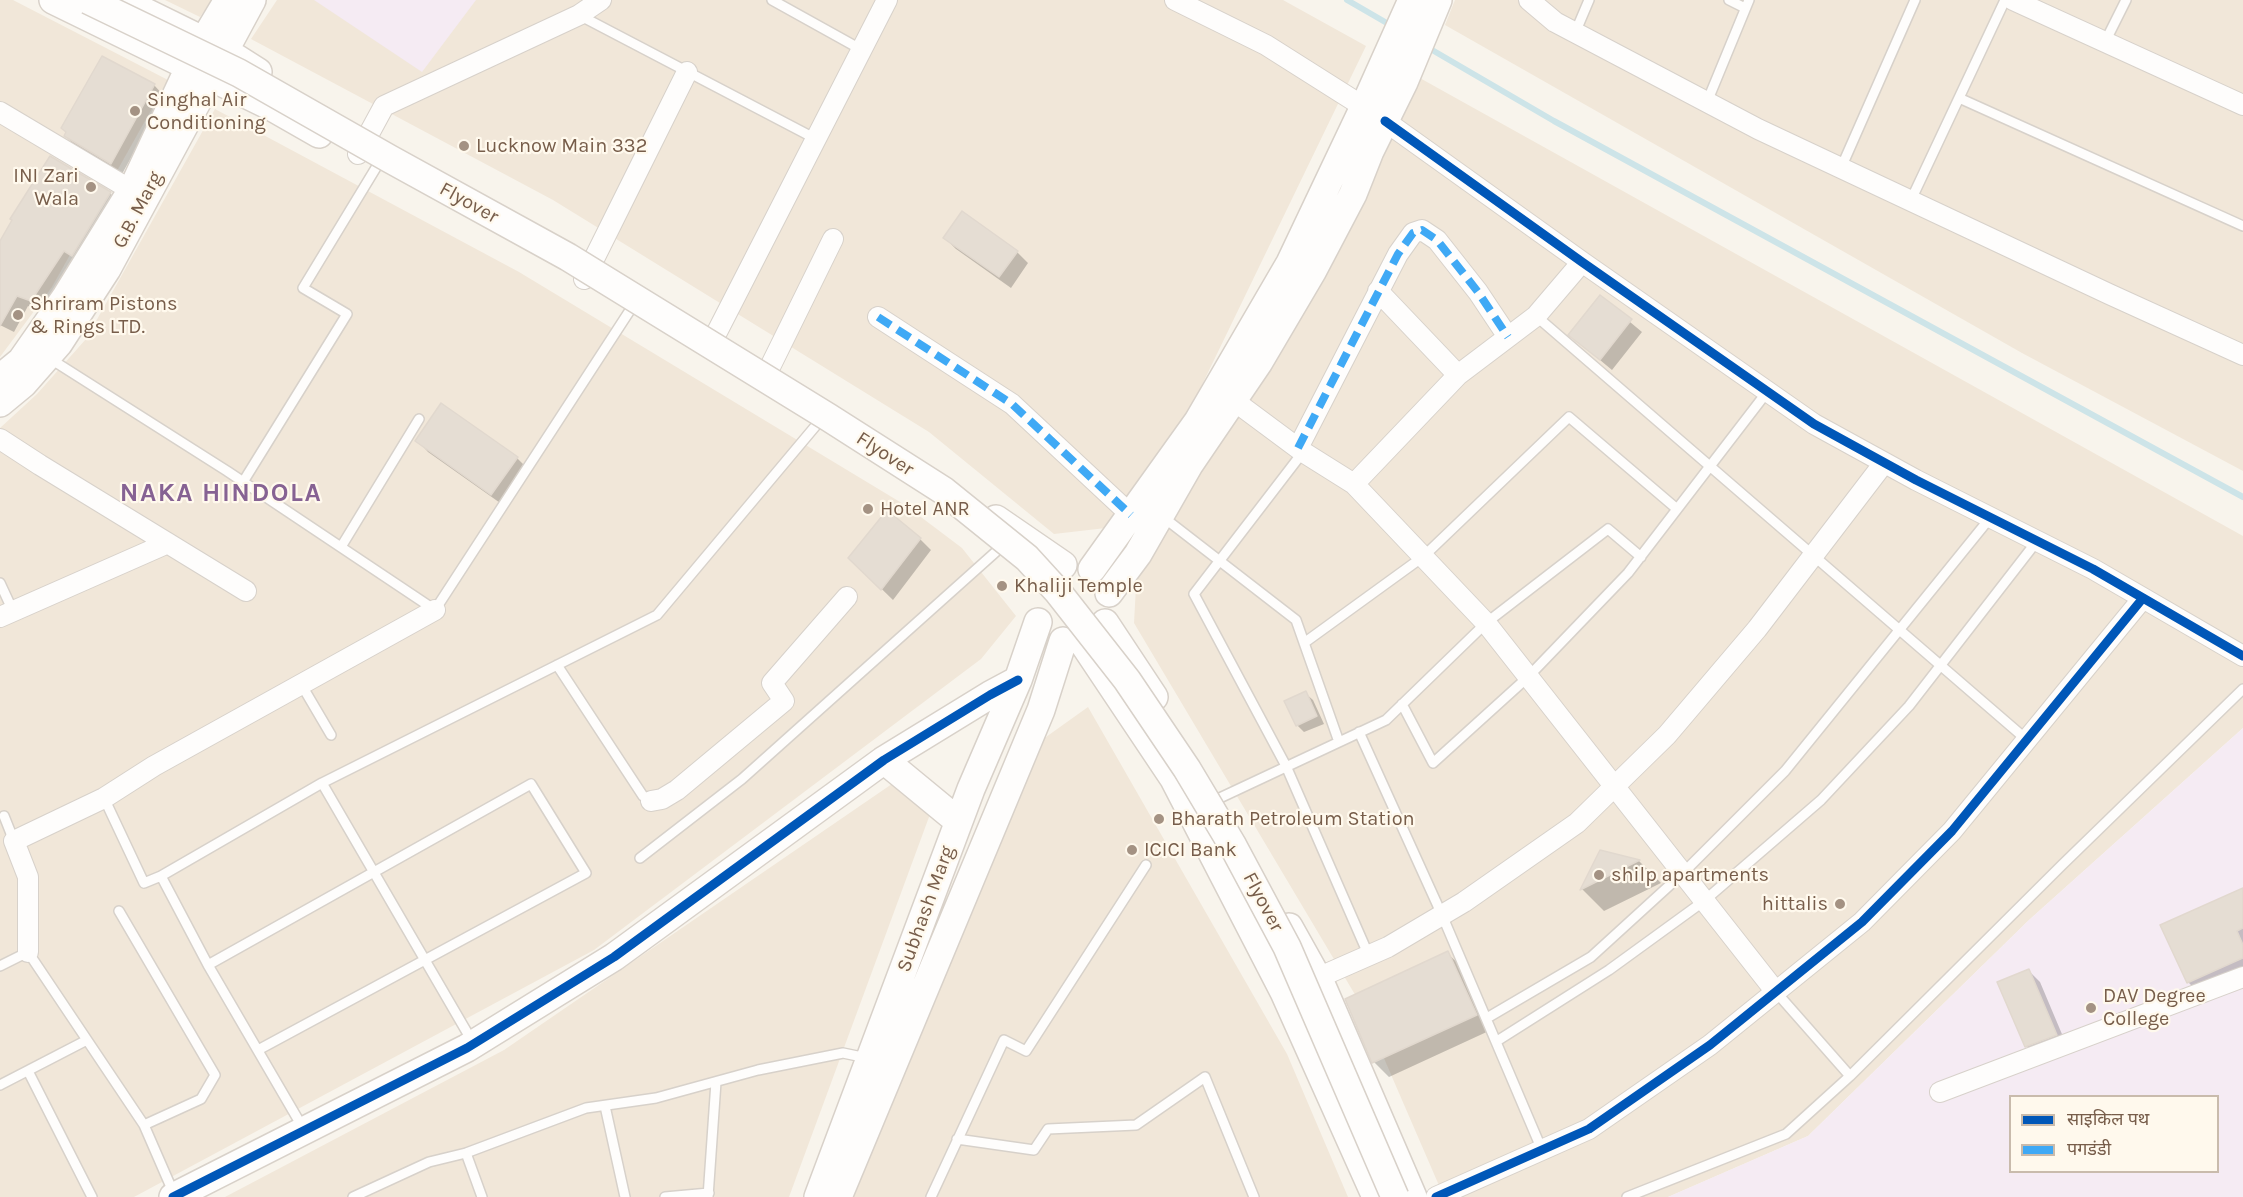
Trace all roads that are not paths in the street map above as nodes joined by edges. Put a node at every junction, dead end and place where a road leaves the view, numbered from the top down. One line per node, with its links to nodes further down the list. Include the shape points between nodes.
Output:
1 (53, 0): 24 (main road)
2 (88, 0): 158 (main road, Flyover, bridge, via 239,74 568,257 944,491 1027,558 1127,680 1233,846 1295,966)
3 (121, 0): 22 (main road)
4 (228, 0): 22 (main road)
5 (252, 0): 22 (main road, G.B. Marg)
6 (601, 0): 19 (street)
7 (772, 0): 23 (lane)
8 (888, 0): 23 (street)
9 (1175, 0): 30 (street, via 1266,45)
10 (1529, 0): 20 (street)
11 (1589, 0): 20 (lane)
12 (1729, 0): 18 (lane)
13 (1915, 0): 33 (lane)
14 (2005, 0): 26 (lane)
15 (2013, 0): 21 (street)
16 (2126, 0): 21 (lane)
17 (1428, 4): 30 (main road, via 1404,82); 30 (main road, via 1381,68)
18 (1747, 4): 27 (lane)
19 (579, 15): 25 (lane); 32 (street, via 384,106)
20 (1575, 33): 27 (street)
21 (2105, 42): 28 (street)
22 (214, 45): 24 (main road, G.B. Marg); 32 (main road)
23 (862, 50): 31 (street)
24 (200, 71): 32 (main road); 34 (main road); 47 (main road, G.B. Marg, via 107,269)
25 (687, 72): 31 (lane); 39 (street)
26 (1959, 98): 35 (lane); 36 (lane)
27 (1707, 102): 33 (street)
28 (2243, 105)
29 (0, 112): 34 (street)
30 (1375, 114): 38 (street); 52 (main road, via 1370,151 1353,194 1312,272); 63 (main road, via 1198,421)
31 (816, 139): 44 (street)
32 (367, 153): 39 (main road); 60 (lane, via 303,288 347,314)
33 (1841, 168): 35 (street)
34 (131, 190): 50 (main road, via 53,316 21,361)
35 (1911, 201): 46 (street)
36 (2243, 226)
37 (833, 239): 48 (street)
38 (1582, 262): 42 (street); 51 (street)
39 (588, 269): 41 (main road)
40 (1378, 291): 45 (street, via 1409,237 1422,230 1437,240 1455,262); 49 (street); 57 (street)
41 (637, 299): 44 (main road); 55 (main road); 82 (lane)
42 (1536, 316): 45 (street); 59 (lane)
43 (878, 317): 63 (street, via 1012,404)
44 (715, 336): 48 (main road)
45 (1508, 337): 49 (street)
46 (2243, 355)
47 (47, 357): 53 (main road, G.B. Marg); 60 (lane)
48 (769, 369): 74 (main road, via 935,473)
49 (1458, 375): 61 (street)
50 (0, 378)
51 (1767, 392): 58 (street); 59 (lane)
52 (1233, 400): 57 (street); 64 (main road)
53 (0, 403)
54 (419, 419): 68 (lane)
55 (818, 423): 69 (main road, via 928,491); 91 (lane, via 657,615)
56 (0, 439): 67 (street)
57 (1301, 450): 61 (street); 73 (lane)
58 (1884, 463): 65 (street); 70 (street)
59 (1710, 466): 62 (lane); 70 (lane)
60 (243, 482): 68 (lane)
61 (1354, 484): 71 (street)
62 (1677, 509): 71 (lane, via 1569,417); 72 (lane)
63 (1131, 515): 75 (main road)
64 (1160, 515): 73 (lane); 79 (main road)
65 (1990, 518): 66 (street); 87 (lane)
66 (2037, 541): 81 (street); 92 (lane)
67 (168, 543): 78 (street); 83 (street)
68 (341, 547): 82 (lane)
69 (999, 549): 77 (main road); 113 (lane, via 742,779)
70 (1813, 555): 87 (lane); 105 (street, via 1756,630 1674,726)
71 (1424, 556): 86 (street); 89 (lane)
72 (1641, 557): 86 (lane, via 1608,529); 93 (lane)
73 (1220, 561): 89 (lane, via 1296,620); 103 (lane, via 1194,594)
74 (1063, 565): 75 (main road); 77 (main road, via 1052,569)
75 (1092, 569): 79 (main road)
76 (0, 583): 83 (lane)
77 (1037, 584): 84 (main road, via 1033,610)
78 (246, 591)
79 (1109, 593): 85 (main road, via 1111,603)
80 (847, 597): 108 (street, via 772,683 784,701 677,790 662,800)
81 (2143, 598): 90 (street); 100 (street)
82 (435, 610): 95 (street)
83 (7, 614)
84 (1038, 622): 88 (main road, via 1044,631); 94 (main road, Subhash Marg)
85 (1105, 623): 88 (main road, via 1099,631); 107 (main road)
86 (1486, 623): 93 (street); 97 (lane)
87 (1899, 631): 92 (lane); 116 (lane, via 1785,771)
88 (1072, 641): 109 (main road, via 1174,779); 147 (main road)
89 (1304, 643): 101 (lane)
90 (2243, 656)
91 (557, 665): 104 (lane); 108 (lane, via 643,796)
92 (1940, 667): 100 (lane); 118 (lane, via 1910,706 1821,800)
93 (1528, 677): 97 (lane, via 1433,763); 105 (street)
94 (1018, 680): 102 (main road); 111 (main road, Subhash Marg)
95 (301, 684): 99 (lane); 106 (street)
96 (2243, 689): 137 (lane)
97 (1402, 704): 98 (lane, via 1386,720)
98 (1359, 732): 101 (lane); 120 (lane)
99 (331, 735)
100 (2026, 740): 129 (street, via 1952,831 1862,922)
101 (1339, 742): 103 (lane)
102 (884, 760): 111 (main road); 133 (main road, via 614,957)
103 (1286, 766): 107 (lane); 122 (lane)
104 (322, 783): 115 (lane); 117 (lane)
105 (1614, 786): 116 (street); 120 (street, via 1577,823)
106 (104, 798): 112 (street); 117 (lane, via 144,883)
107 (1217, 799): 109 (lane); 127 (main road)
108 (651, 801)
109 (1191, 812): 128 (main road)
110 (4, 816): 112 (lane)
111 (958, 821): 135 (main road, Subhash Marg)
112 (14, 841): 121 (street, via 28,877)
113 (640, 858)
114 (1146, 865): 144 (lane, via 1026,1051 1004,1040)
115 (374, 873): 123 (lane); 123 (lane, via 531,784 586,873); 124 (lane)
116 (1682, 874): 118 (street); 130 (lane, via 1591,957)
117 (161, 876): 124 (lane)
118 (1704, 901): 129 (street); 132 (lane, via 1609,970)
119 (119, 911): 142 (lane, via 215,1075 201,1099)
120 (1442, 915): 122 (street); 130 (lane)
121 (28, 952): 125 (lane); 131 (lane)
122 (1369, 956): 127 (street)
123 (425, 960): 133 (lane); 134 (lane)
124 (208, 965): 134 (lane)
125 (0, 966)
126 (2243, 977): 140 (street)
127 (1317, 978): 128 (street); 159 (main road)
128 (1284, 992): 157 (main road)
129 (1776, 992): 137 (lane); 145 (street, via 1589,1129)
130 (1487, 1018): 132 (lane)
131 (87, 1040): 136 (lane); 142 (lane)
132 (1497, 1041): 145 (lane)
133 (473, 1044): 143 (main road)
134 (258, 1050): 143 (lane)
135 (870, 1058): 138 (lane, via 843,1053); 147 (main road, Subhash Marg)
136 (28, 1071): 139 (lane); 149 (lane)
137 (1850, 1076): 161 (lane, via 1786,1134)
138 (716, 1082): 141 (lane); 148 (lane)
139 (0, 1085)
140 (1940, 1092)
141 (605, 1106): 146 (lane, via 586,1108); 153 (lane)
142 (144, 1125): 150 (lane)
143 (304, 1130): 150 (main road)
144 (957, 1139): 155 (lane); 156 (lane, via 1034,1150 1048,1129 1136,1125 1205,1077)
145 (1542, 1150): 160 (street)
146 (466, 1153): 151 (lane, via 429,1162); 152 (lane)
147 (833, 1194)
148 (708, 1195): 154 (lane)
149 (92, 1197)
150 (174, 1197)
151 (353, 1197)
152 (482, 1197)
153 (625, 1197)
154 (664, 1197)
155 (931, 1197)
156 (1254, 1197)
157 (1376, 1197)
158 (1395, 1197)
159 (1413, 1197)
160 (1436, 1197)
161 (1628, 1197)

